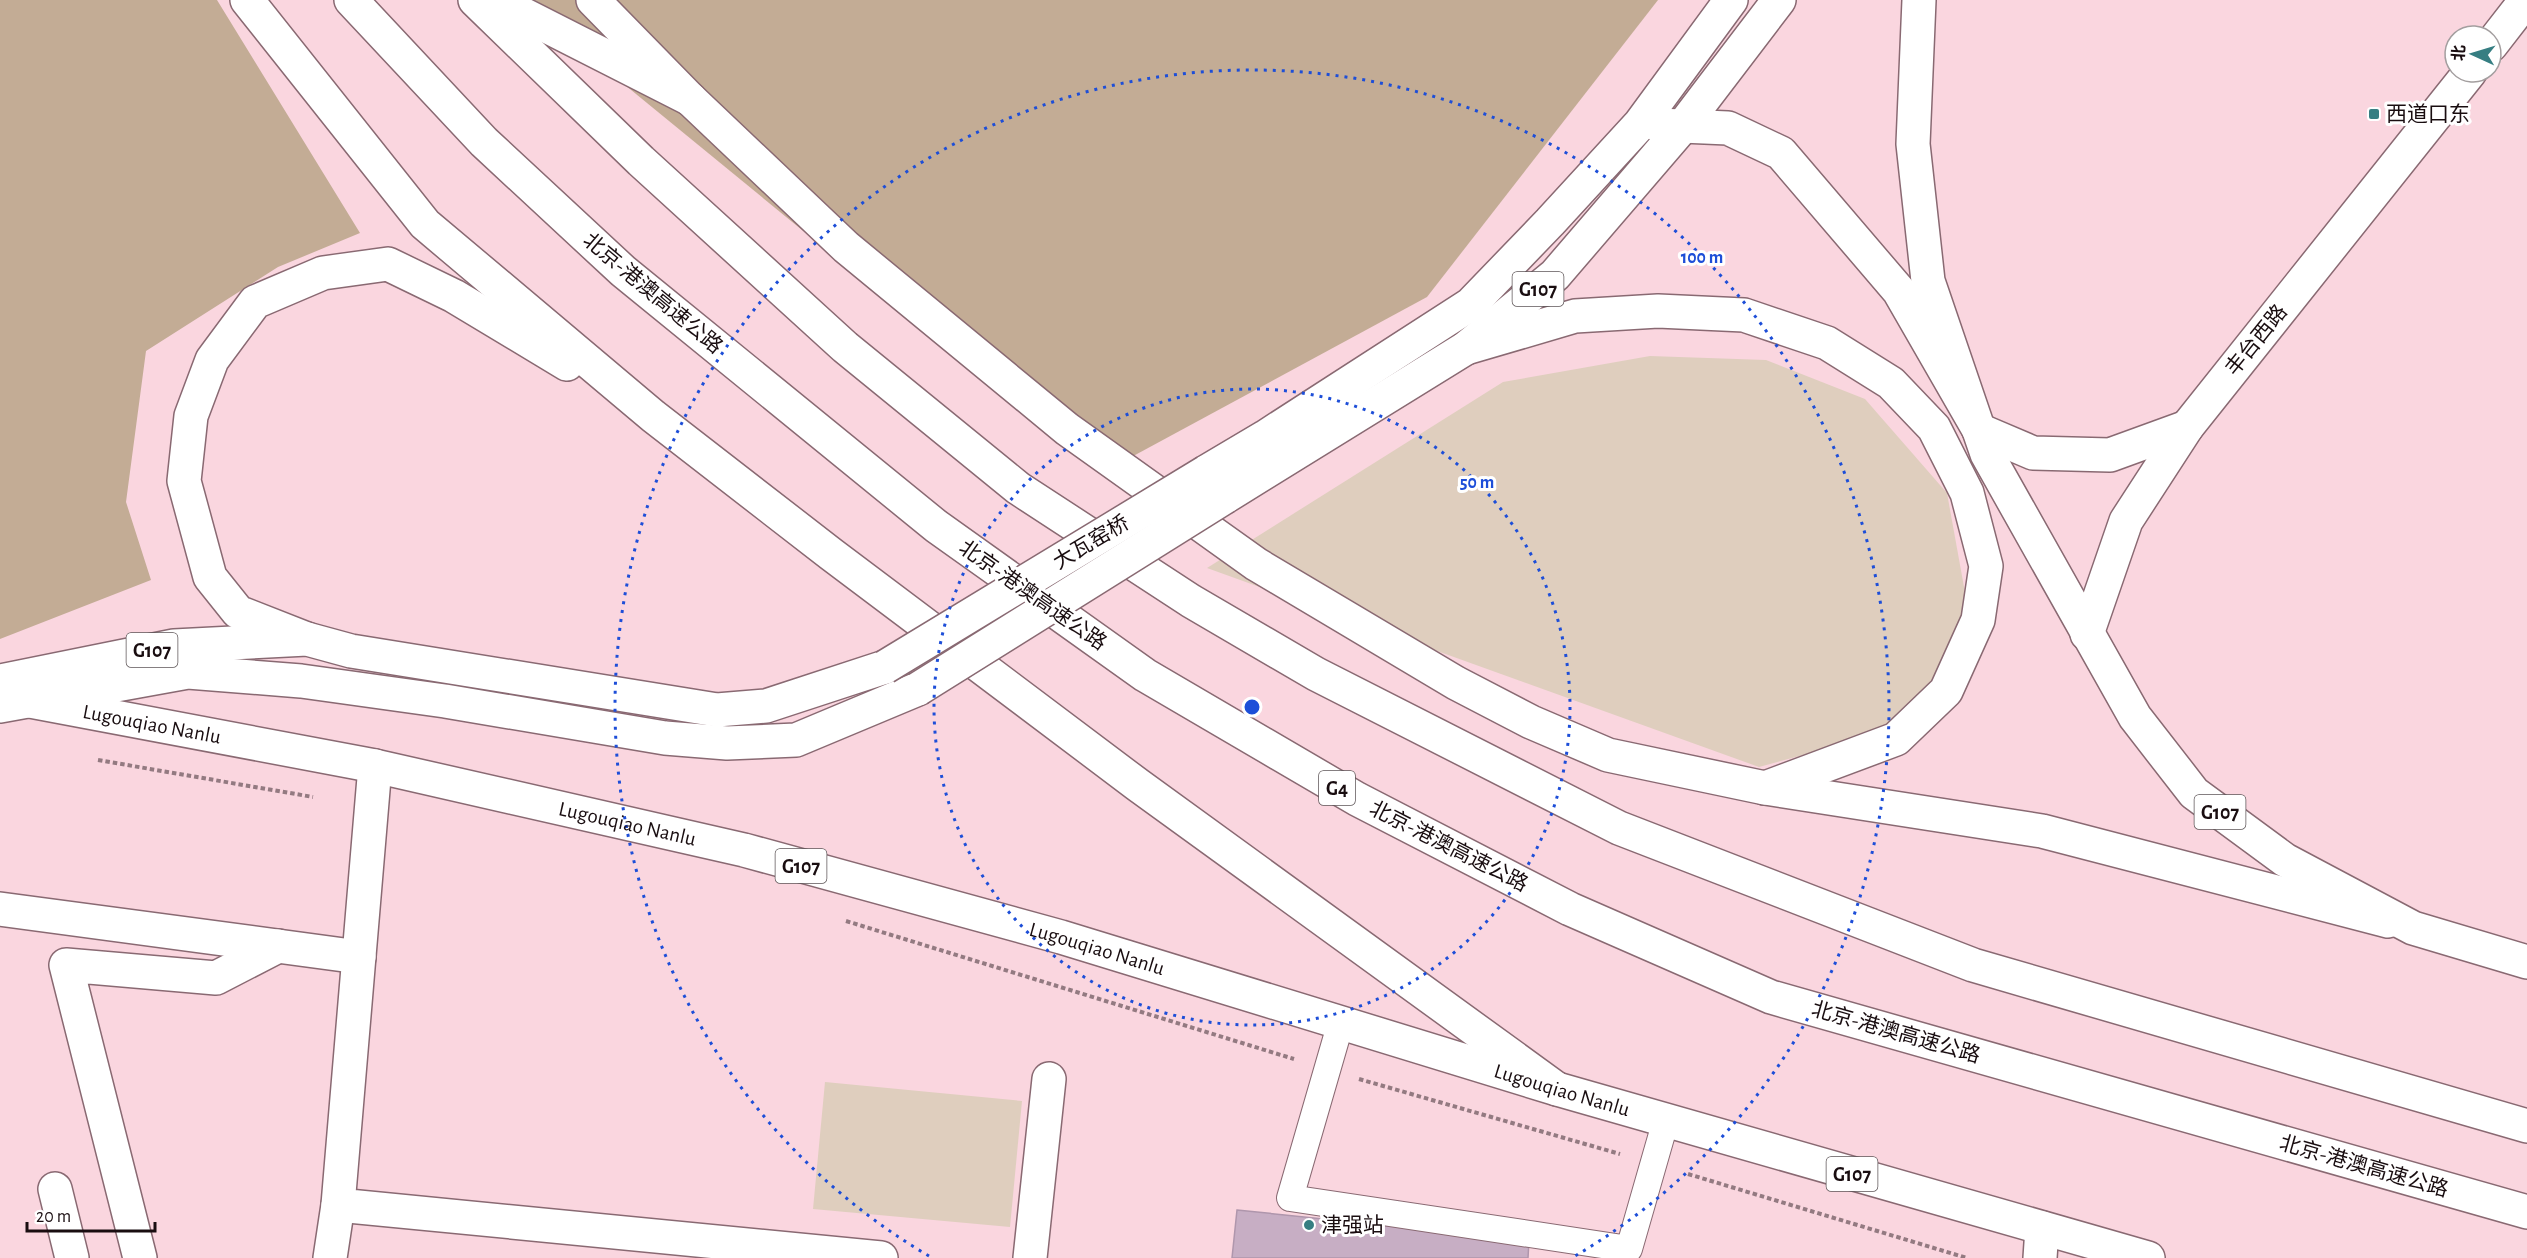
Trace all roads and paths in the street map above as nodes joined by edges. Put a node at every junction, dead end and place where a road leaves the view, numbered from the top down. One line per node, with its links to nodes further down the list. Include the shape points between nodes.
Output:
1 (247, 0): 16 (main road, via 425,224)
2 (351, 0): 43 (main road, 北京-港澳高速公路 / G4, via 484,142 623,271 936,526 1145,675 1357,799 1570,909 1771,997)
3 (475, 0): 39 (main road, via 641,161 837,340 1018,488 1191,601 1316,674 1618,828 1972,965)
4 (495, 0): 12 (main road)
5 (592, 0): 12 (main road)
6 (1731, 0): 13 (main road, G107)
7 (1779, 0): 14 (main road, G107)
8 (1919, 0): 18 (main road, G107, via 1913,144 1928,282)
9 (2526, 0): 10 (main road)
10 (2503, 30)
11 (2460, 84): 17 (main road, 丰台西路)
12 (690, 99): 26 (main road, via 846,247 952,336 1066,429 1256,564 1456,683 1531,722 1608,755)
13 (1640, 124): 14 (main road); 19 (main road, G107, via 1471,304 1265,437)
14 (1683, 126): 15 (main road, G107, via 1555,275); 18 (main road, via 1728,128 1781,153 1899,291)
15 (1466, 348): 19 (main road, G107); 26 (main road, via 1575,316 1658,311 1744,315 1827,343 1891,383 1934,428 1967,493 1986,566 1978,620 1946,691 1896,739)
16 (654, 416): 21 (main road, via 454,296 388,264 323,273 255,302 212,360 191,416 184,481 210,577 238,612); 37 (main road, via 1138,785)
17 (2187, 427): 18 (main road, via 2110,455 2033,453); 20 (main road, 丰台西路, via 2126,521)
18 (1979, 430): 20 (main road, G107, via 1987,454)
19 (1215, 484): 21 (main road, 大瓦窑桥 / G107, bridge, via 885,668 766,706 717,710 351,651); 23 (main road, 大瓦窑桥 / G107, bridge, via 918,689 796,740 727,743 665,738 301,681 188,672)
20 (2087, 634): 30 (main road, G107, via 2135,717 2194,793 2285,860)
21 (307, 639): 22 (main road, G107, via 174,646)
22 (0, 681)
23 (15, 703): 25 (main road, Lugouqiao Nanlu / G107)
24 (98, 760): 27 (path)
25 (375, 766): 32 (main road); 34 (main road, Lugouqiao Nanlu / G107, via 744,850 1061,937)
26 (1765, 788): 30 (main road, via 2042,831)
27 (315, 797)
28 (0, 909): 31 (main road)
29 (840, 920): 35 (path)
30 (2413, 928): 33 (main road, G107)
31 (278, 946): 32 (main road); 46 (main road, via 216,978 66,965)
32 (359, 957): 42 (main road)
33 (2527, 962)
34 (1341, 1022): 35 (lane); 37 (main road, Lugouqiao Nanlu / G107)
35 (1327, 1069): 40 (path); 40 (lane, via 1290,1198 1629,1249)
36 (1049, 1079): 49 (main road)
37 (1557, 1089): 38 (main road, Lugouqiao Nanlu / G107)
38 (1666, 1120): 40 (lane); 44 (main road, Lugouqiao Nanlu / G107)
39 (2527, 1126)
40 (1655, 1164): 50 (path)
41 (55, 1189): 45 (main road)
42 (338, 1204): 47 (main road); 48 (main road)
43 (2527, 1212)
44 (2041, 1243): 51 (main road, Lugouqiao Nanlu / G107)
45 (72, 1258)
46 (140, 1258)
47 (330, 1258)
48 (881, 1258)
49 (1030, 1258)
50 (1967, 1258)
51 (2148, 1258)

